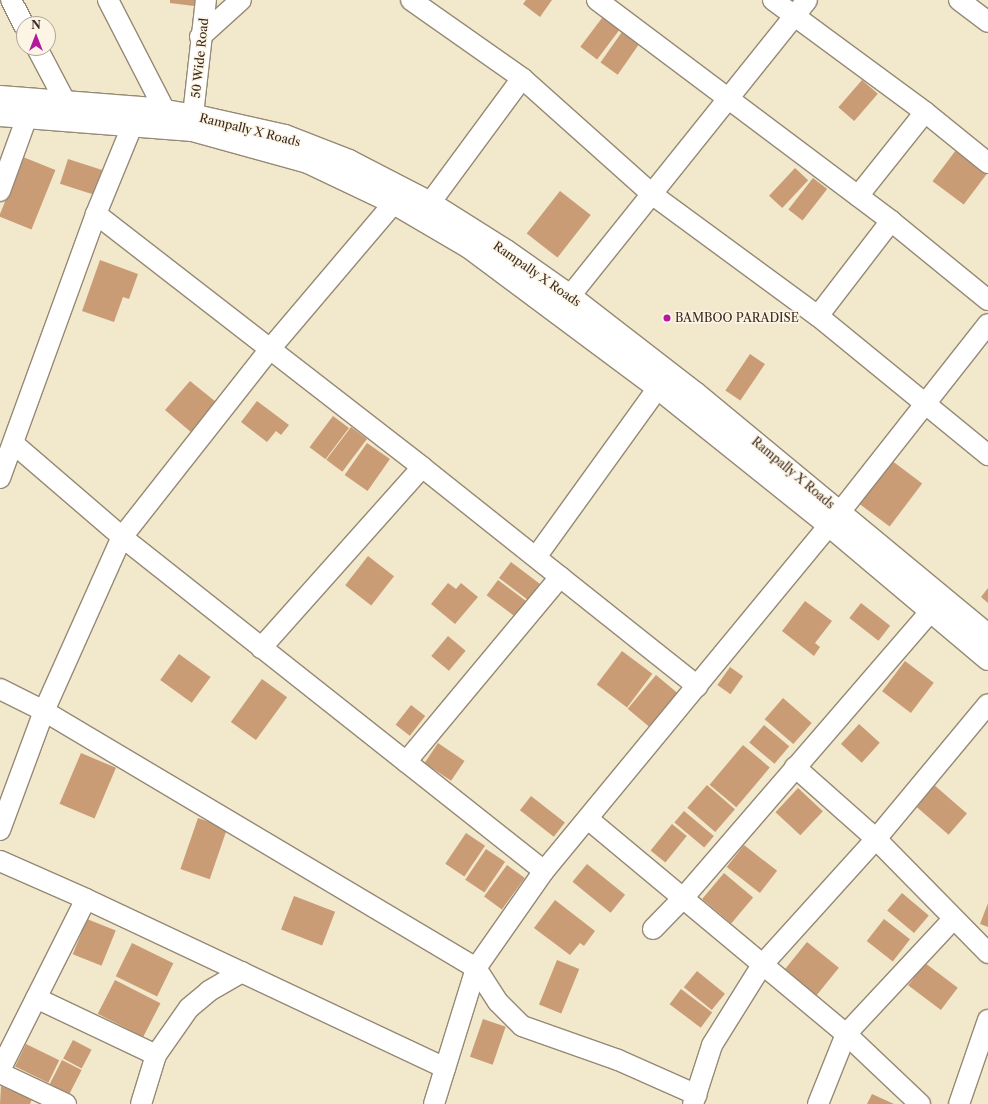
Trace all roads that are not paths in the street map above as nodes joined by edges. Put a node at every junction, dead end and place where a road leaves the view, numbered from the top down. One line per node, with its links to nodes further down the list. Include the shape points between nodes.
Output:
1 (11, 0): 10 (street)
2 (108, 0): 19 (street)
3 (206, 0): 13 (street, 50 Wide Road)
4 (242, 0): 13 (street)
5 (411, 0): 15 (street)
6 (597, 0): 17 (street)
7 (773, 0): 11 (street)
8 (807, 0): 11 (street)
9 (959, 0): 12 (street)
10 (19, 16)
11 (793, 17): 17 (street); 20 (street)
12 (988, 22)
13 (200, 37): 22 (street, 50 Wide Road)
14 (40, 56): 18 (street)
15 (522, 78): 27 (street); 30 (street)
16 (0, 97): 18 (main road, Rampally X Roads)
17 (729, 98): 27 (street); 28 (street)
18 (66, 103): 19 (main road, Rampally X Roads)
19 (165, 111): 22 (main road, Rampally X Roads)
20 (925, 112): 25 (street); 28 (street)
21 (0, 115): 23 (main road)
22 (194, 116): 30 (main road, Rampally X Roads, via 285,136 349,161)
23 (27, 117): 24 (main road); 26 (street)
24 (133, 124): 29 (main road, via 192,130 308,162); 31 (street)
25 (988, 163)
26 (0, 190)
27 (653, 195): 33 (street); 35 (street)
28 (858, 196): 32 (street)
29 (394, 203): 37 (street); 38 (main road, via 469,247)
30 (430, 203): 33 (main road, Rampally X Roads, via 506,251)
31 (96, 214): 37 (street); 40 (street)
32 (892, 221): 34 (street); 35 (street)
33 (570, 296): 44 (main road, Rampally X Roads, via 695,393)
34 (988, 300)
35 (818, 316): 39 (street)
36 (988, 324): 39 (street)
37 (270, 349): 42 (street); 45 (street)
38 (658, 388): 44 (main road); 46 (street)
39 (925, 403): 41 (street); 44 (street)
40 (14, 444): 43 (street); 45 (street)
41 (988, 455)
42 (422, 467): 46 (street); 50 (street)
43 (0, 478)
44 (834, 519): 48 (main road); 49 (main road, Rampally X Roads); 52 (street)
45 (122, 537): 50 (street); 55 (street)
46 (536, 557): 47 (street)
47 (560, 577): 52 (street); 56 (street)
48 (931, 611): 51 (main road); 57 (street)
49 (988, 634)
50 (262, 648): 56 (street)
51 (988, 659)
52 (696, 686): 58 (street)
53 (0, 689): 55 (street)
54 (988, 704): 60 (street)
55 (44, 711): 59 (street); 69 (street)
56 (406, 762): 62 (street)
57 (795, 767): 60 (street); 63 (street)
58 (588, 819): 62 (street); 63 (street)
59 (0, 830)
60 (876, 839): 65 (street); 68 (street)
61 (0, 861): 64 (street)
62 (544, 871): 69 (street)
63 (684, 897): 66 (street); 68 (street)
64 (86, 899): 70 (street); 71 (street)
65 (954, 918): 67 (street); 73 (street)
66 (654, 929)
67 (988, 953)
68 (762, 965): 73 (street); 77 (street, via 712,1045)
69 (476, 968): 75 (street); 77 (street, via 498,1002 522,1026 618,1060)
70 (242, 972): 74 (street, via 209,991 189,1008); 75 (street)
71 (36, 998): 74 (street); 76 (street)
72 (988, 1020): 83 (street)
73 (846, 1034): 81 (street); 82 (street)
74 (156, 1055): 79 (street)
75 (445, 1068): 80 (street)
76 (0, 1072): 78 (street)
77 (695, 1100)
78 (66, 1104)
79 (141, 1104)
80 (434, 1104)
81 (818, 1104)
82 (920, 1104)
83 (959, 1104)

